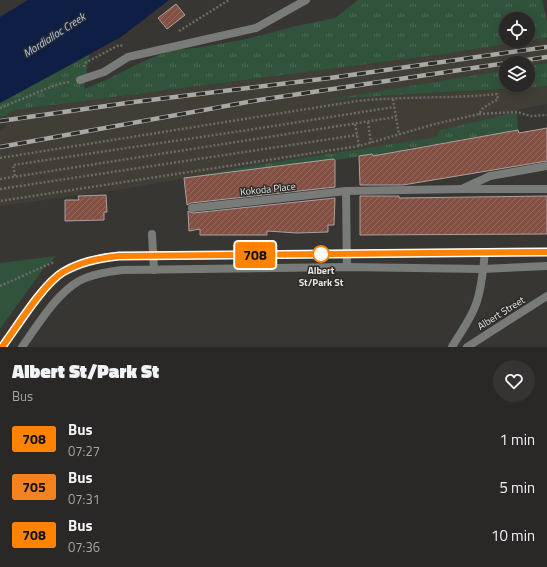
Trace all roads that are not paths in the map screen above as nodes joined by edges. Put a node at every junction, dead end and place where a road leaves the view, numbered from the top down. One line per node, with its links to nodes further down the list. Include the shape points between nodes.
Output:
1 (306, 0): 2 (street, via 256,28 128,57 104,72)
2 (80, 80)
3 (547, 166): 4 (street, Kokoda Place, via 490,176)
4 (462, 189): 5 (street, Kokoda Place); 6 (street, Kokoda Place)
5 (547, 189)
6 (346, 191): 7 (street, Kokoda Place); 11 (street)
7 (192, 208)
8 (152, 234): 12 (street)
9 (485, 252): 10 (street); 11 (street); 15 (street)
10 (547, 252)
11 (347, 254): 12 (street); 14 (street)
12 (154, 256): 16 (street); 18 (street, via 100,258 78,264 61,273 46,288)
13 (547, 266): 15 (street)
14 (347, 268): 15 (street); 16 (street)
15 (482, 269): 20 (street, via 476,305)
16 (154, 270): 19 (street, via 115,271 80,281 56,302)
17 (547, 296): 21 (street, Albert Street)
18 (2, 347)
19 (22, 347)
20 (452, 347)
21 (467, 347)

